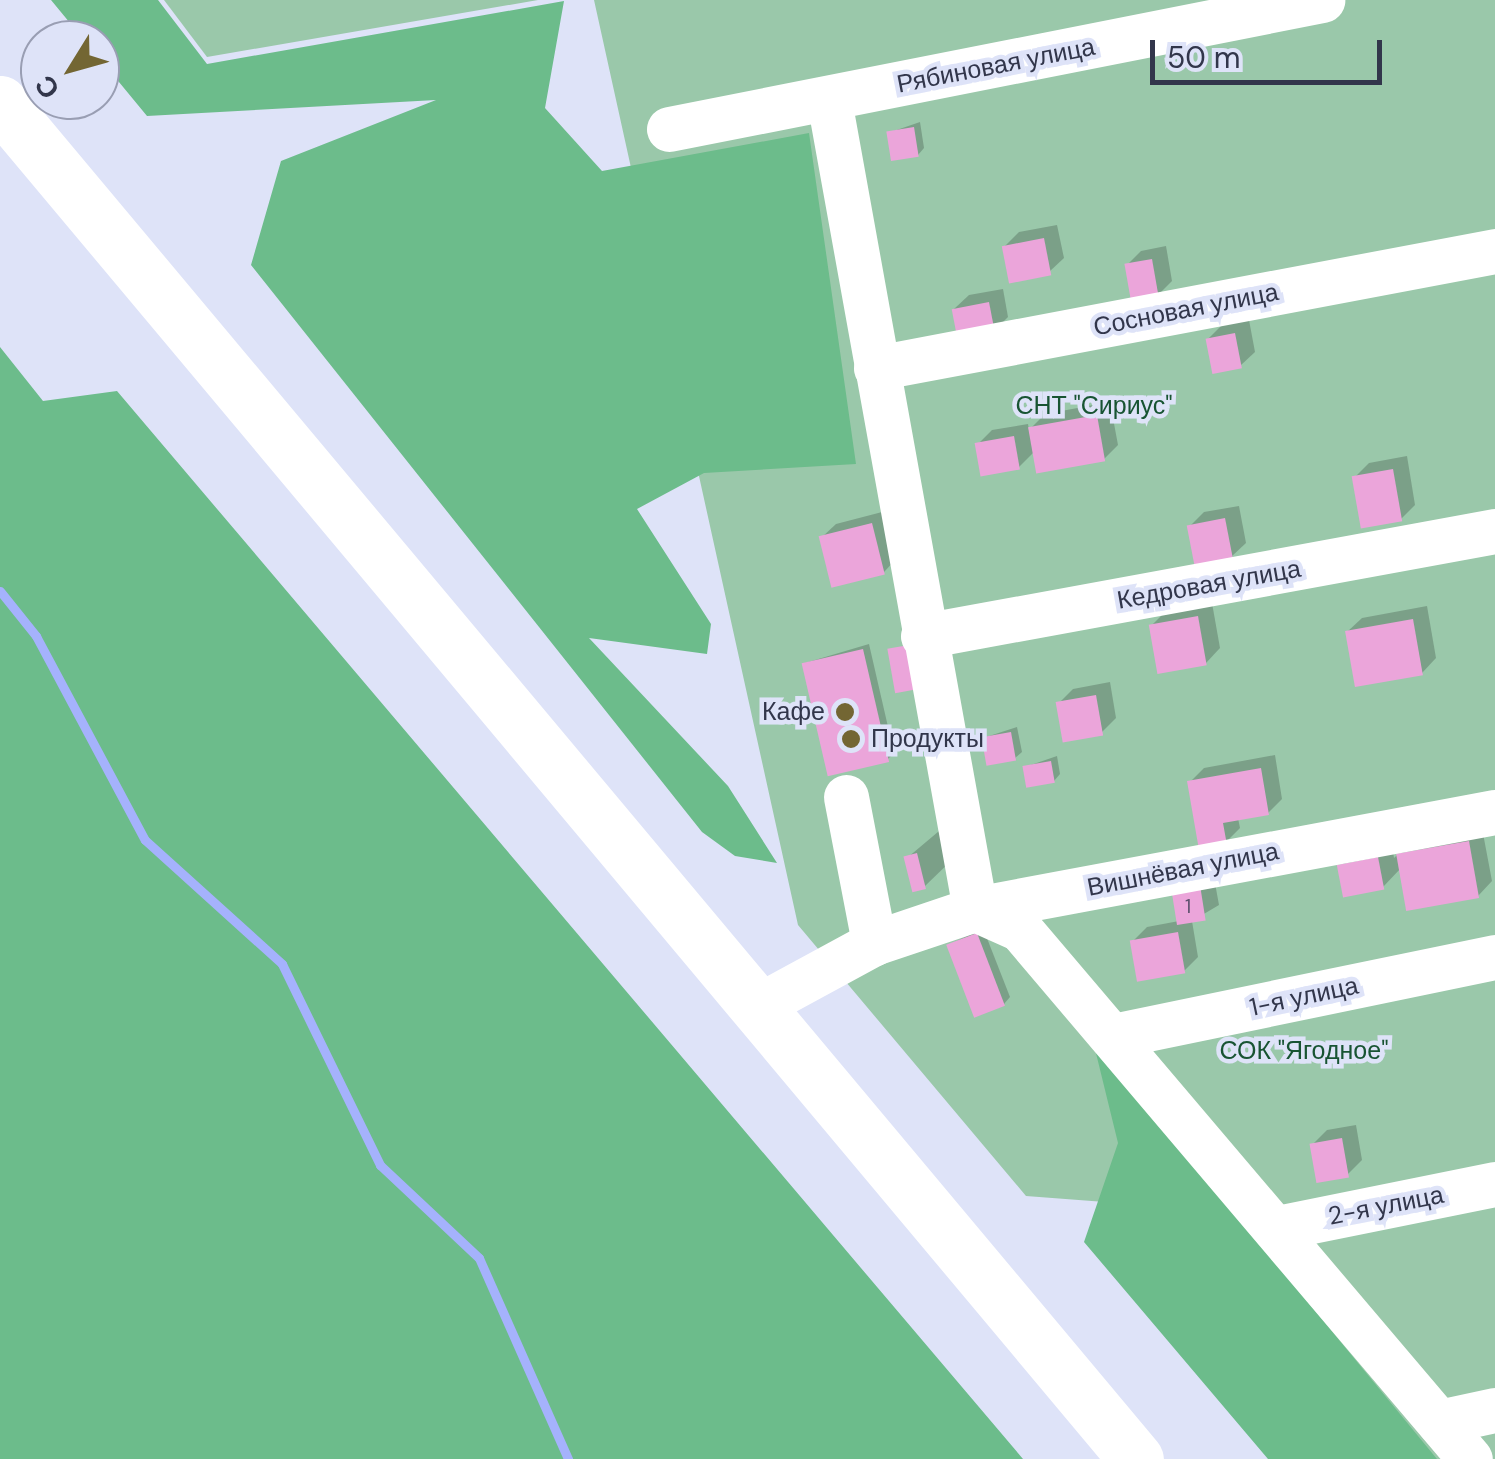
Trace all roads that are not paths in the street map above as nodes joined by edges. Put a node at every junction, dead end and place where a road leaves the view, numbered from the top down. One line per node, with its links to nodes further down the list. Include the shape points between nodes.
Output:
1 (1322, 0): 2 (street, Рябиновая улица)
2 (829, 100): 4 (street, Рябиновая улица); 6 (street)
3 (0, 103): 14 (main road)
4 (669, 129)
5 (1495, 252): 6 (street, Сосновая улица)
6 (876, 368): 8 (street)
7 (1495, 530): 8 (street, Кедровая улица)
8 (923, 636): 11 (street)
9 (846, 797): 12 (street)
10 (1495, 812): 11 (street, Вишнёвая улица)
11 (974, 909): 12 (street, Вишнёвая улица); 15 (street, via 1020,929)
12 (874, 943): 14 (street, Вишнёвая улица)
13 (1495, 957): 15 (street, 1-я улица)
14 (758, 1006): 20 (main road)
15 (1113, 1036): 17 (street)
16 (1495, 1184): 17 (street, 2-я улица)
17 (1277, 1228): 19 (street)
18 (1495, 1410): 19 (street)
19 (1439, 1422): 21 (street)
20 (1136, 1459)
21 (1470, 1459)

